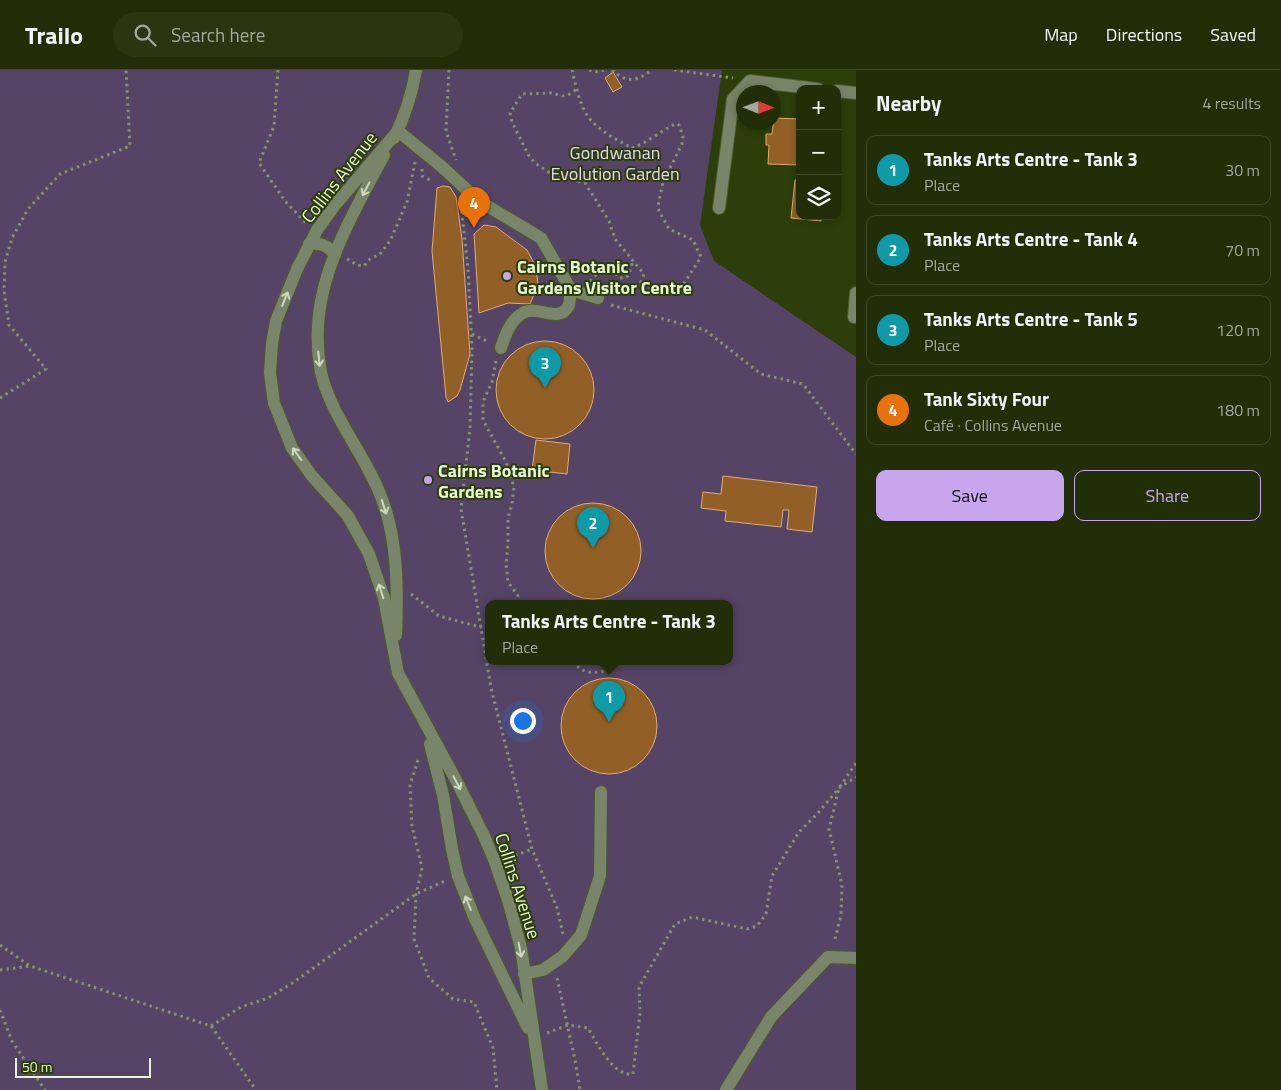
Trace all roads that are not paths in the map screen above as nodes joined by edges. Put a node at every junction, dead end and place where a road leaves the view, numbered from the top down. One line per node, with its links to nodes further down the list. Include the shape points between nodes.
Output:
1 (416, 70): 6 (street, Collins Avenue, via 412,95)
2 (749, 76): 3 (street); 7 (street, via 733,99)
3 (797, 85)
4 (841, 91): 5 (street)
5 (856, 93)
6 (398, 131): 8 (street, Collins Avenue, via 335,205); 9 (street, Collins Avenue, one-way to 9, via 346,227); 10 (street, via 479,201 541,238)
7 (719, 208)
8 (309, 244): 9 (street, via 321,243); 15 (street, Collins Avenue, one-way to 8, via 384,598 370,554 337,501 312,476 292,448 274,403 270,373 276,320)
9 (335, 255): 15 (street, Collins Avenue, one-way to 15, via 322,293 318,325 321,373 333,404 378,487 388,518 398,599)
10 (571, 290): 12 (street); 14 (street, via 568,306 561,314 535,310 522,313 508,327)
11 (856, 293): 13 (street)
12 (598, 298)
13 (854, 317)
14 (501, 348)
15 (395, 655): 16 (street, Collins Avenue, via 398,673)
16 (425, 725): 19 (street, Collins Avenue, one-way to 19, via 457,782 495,862 508,900); 20 (street, Collins Avenue, one-way to 16, via 463,891 452,850 444,796)
17 (600, 792): 19 (street, via 600,876 581,935 563,956 543,970)
18 (856, 958): 22 (street, via 828,956 771,1017)
19 (524, 974): 20 (street, Collins Avenue)
20 (534, 1042): 21 (street, Collins Avenue)
21 (542, 1090)
22 (726, 1090)

